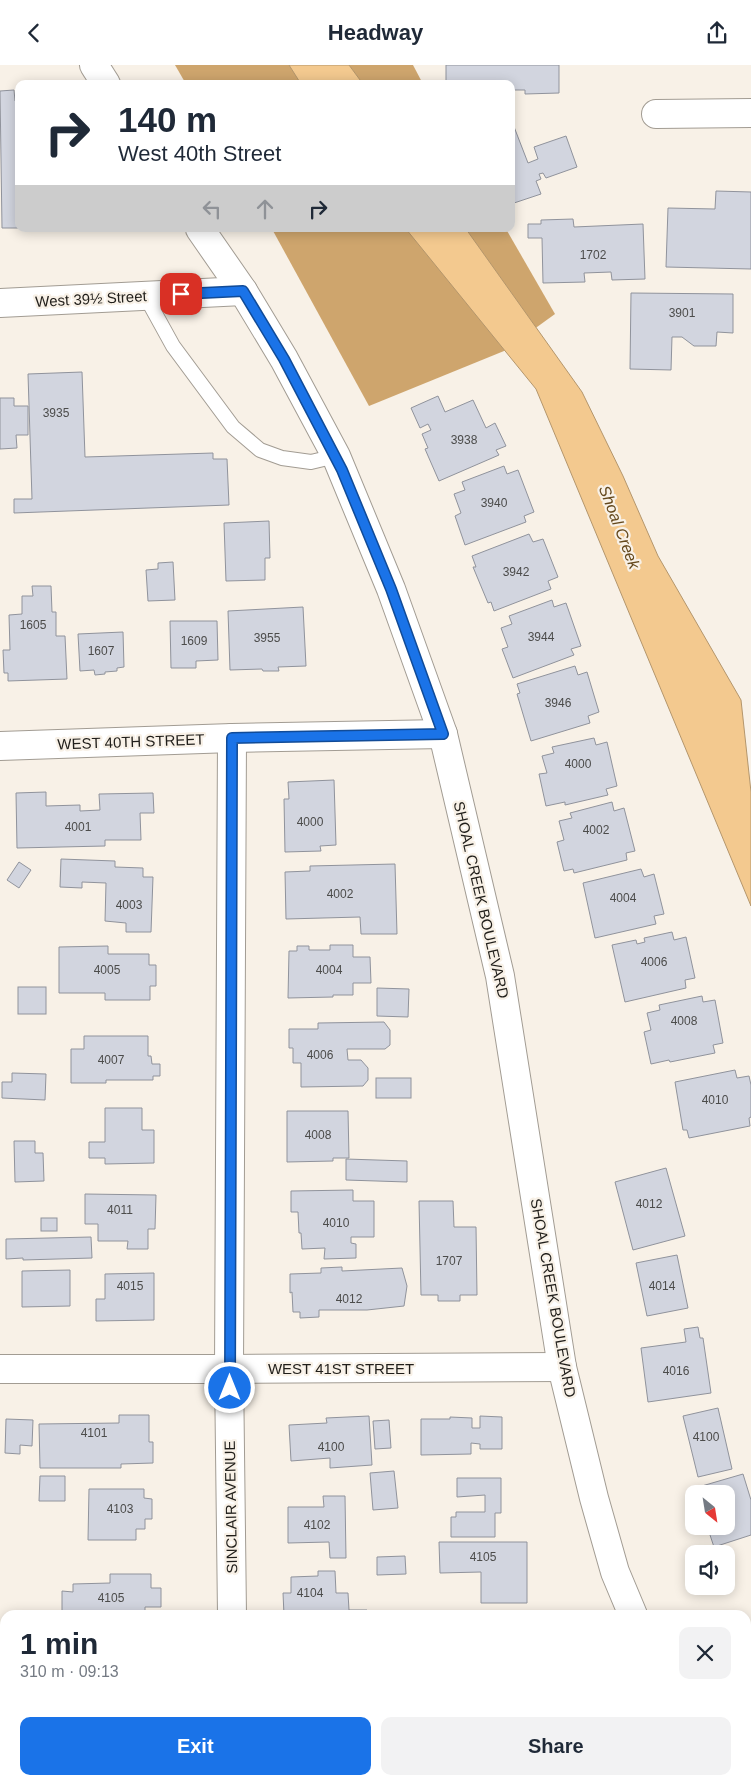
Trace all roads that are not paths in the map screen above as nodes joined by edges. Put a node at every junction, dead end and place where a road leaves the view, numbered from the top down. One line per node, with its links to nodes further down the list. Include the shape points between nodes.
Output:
1 (94, 65): 2 (street)
2 (103, 80)
3 (751, 113): 4 (street)
4 (656, 114)
5 (202, 232): 6 (street, SHOAL CREEK BOULEVARD)
6 (243, 291): 7 (street, West 39½ Street); 9 (street, SHOAL CREEK BOULEVARD)
7 (146, 297): 8 (street, West 39½ Street); 9 (lane, via 172,346 233,427 260,450 282,458 311,462)
8 (0, 303)
9 (336, 456): 10 (street, SHOAL CREEK BOULEVARD, via 391,589)
10 (443, 734): 11 (street, WEST 40TH STREET); 13 (street, SHOAL CREEK BOULEVARD, via 500,976)
11 (232, 738): 12 (street, WEST 40TH STREET); 15 (street, SINCLAIR AVENUE)
12 (0, 747)
13 (562, 1367): 15 (street, WEST 41ST STREET); 17 (street, SHOAL CREEK BOULEVARD, via 612,1562)
14 (0, 1369): 15 (street, WEST 41ST STREET)
15 (229, 1369): 16 (street, SINCLAIR AVENUE)
16 (232, 1610)
17 (632, 1610)

